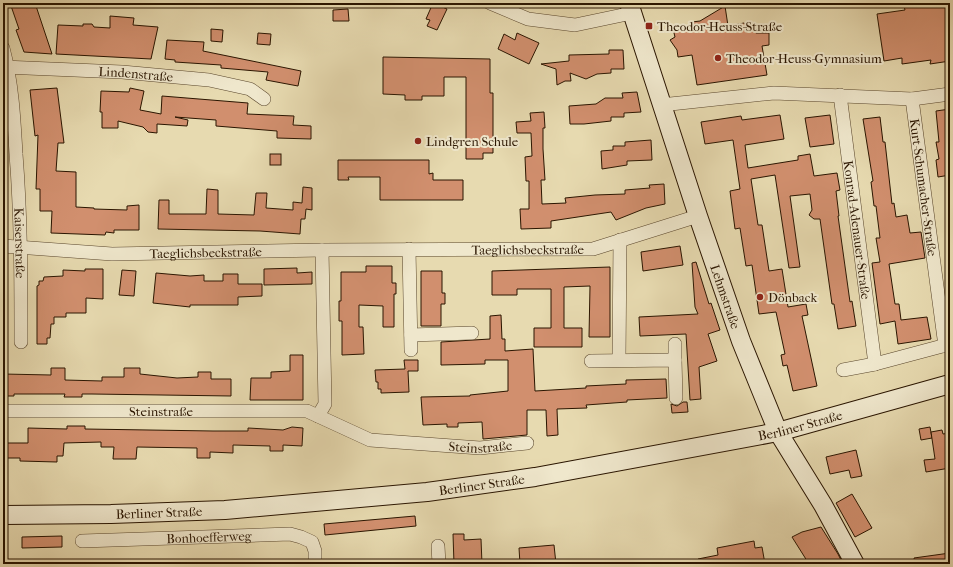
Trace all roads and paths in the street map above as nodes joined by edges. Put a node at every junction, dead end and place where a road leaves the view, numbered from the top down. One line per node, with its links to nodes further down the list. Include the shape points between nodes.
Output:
1 (490, 3): 2 (street, via 528,19 575,25)
2 (630, 8): 9 (main road, Lehmstraße)
3 (3, 48): 4 (street, Kaiserstraße)
4 (6, 67): 7 (street, Lindenstraße, via 122,72 210,80 250,89); 13 (street, Kaiserstraße, via 14,119)
5 (950, 94): 8 (street)
6 (840, 95): 8 (street); 9 (street, via 774,93); 25 (street, Konrad-Adenauer-Straße)
7 (264, 99)
8 (912, 99): 20 (street, Kurt-Schumacher-Straße)
9 (661, 105): 10 (main road, Lehmstraße)
10 (698, 216): 11 (street, Taeglichsbeckstraße); 31 (main road, Lehmstraße, via 741,341)
11 (620, 240): 14 (street, Taeglichsbeckstraße, via 593,249); 23 (street)
12 (3, 246): 13 (street, Taeglichsbeckstraße)
13 (22, 248): 15 (street, Taeglichsbeckstraße, via 112,254); 18 (street, Kaiserstraße)
14 (409, 249): 15 (street, Taeglichsbeckstraße); 17 (street)
15 (322, 250): 30 (street, via 325,404)
16 (472, 333): 17 (street)
17 (411, 335): 21 (street)
18 (21, 342)
19 (675, 344): 24 (street)
20 (947, 345): 25 (street)
21 (411, 350)
22 (591, 360): 23 (street)
23 (619, 360): 24 (street)
24 (675, 360): 28 (street)
25 (876, 364): 26 (street)
26 (844, 370)
27 (950, 384): 31 (main road, Berliner Straße)
28 (676, 398)
29 (3, 411): 30 (street, Steinstraße, via 307,411)
30 (318, 416): 32 (street, Steinstraße, via 370,440 480,448)
31 (778, 432): 33 (main road, Berliner Straße, via 535,477 427,492 225,510); 38 (main road, Lehmstraße, via 823,505)
32 (527, 443)
33 (3, 515)
34 (82, 540): 36 (street, Bonhoefferweg, via 290,534 312,542)
35 (438, 546): 37 (street)
36 (315, 564)
37 (439, 564)
38 (855, 564)

